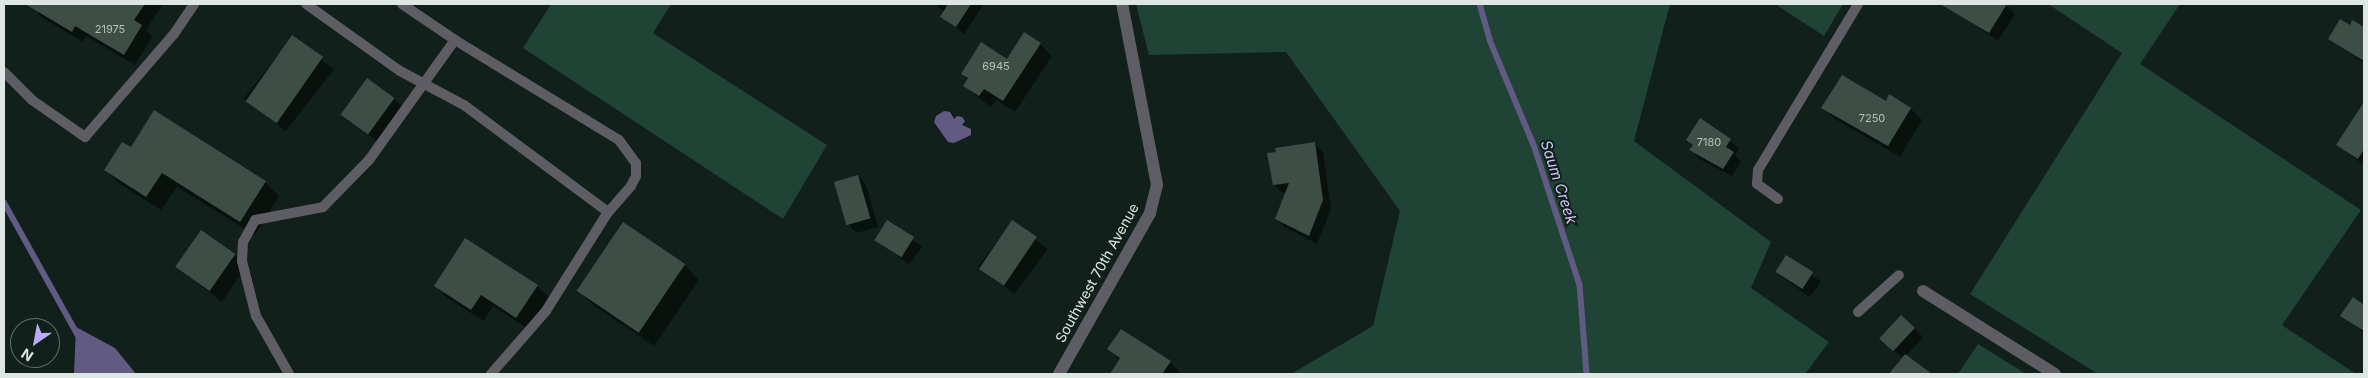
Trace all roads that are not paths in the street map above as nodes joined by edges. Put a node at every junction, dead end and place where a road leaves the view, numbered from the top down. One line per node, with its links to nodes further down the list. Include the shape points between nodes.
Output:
1 (194, 4): 7 (lane, via 174,34 85,137 32,100)
2 (306, 4): 8 (lane, via 400,71)
3 (402, 4): 6 (lane)
4 (1122, 4): 16 (street, Southwest 70th Avenue, via 1157,185 1150,214)
5 (1858, 4): 9 (lane, via 1758,170 1757,184)
6 (455, 40): 8 (lane); 10 (lane, via 619,140 631,153 636,164 636,176)
7 (4, 72)
8 (426, 84): 10 (lane, via 464,105); 14 (lane, via 369,160 323,208 255,220 243,242 242,261 256,316)
9 (1778, 199)
10 (608, 212): 15 (lane, via 546,311)
11 (1899, 275): 13 (lane)
12 (1923, 291): 17 (street)
13 (1858, 312)
14 (289, 374)
15 (491, 374)
16 (1059, 374)
17 (2055, 374)

